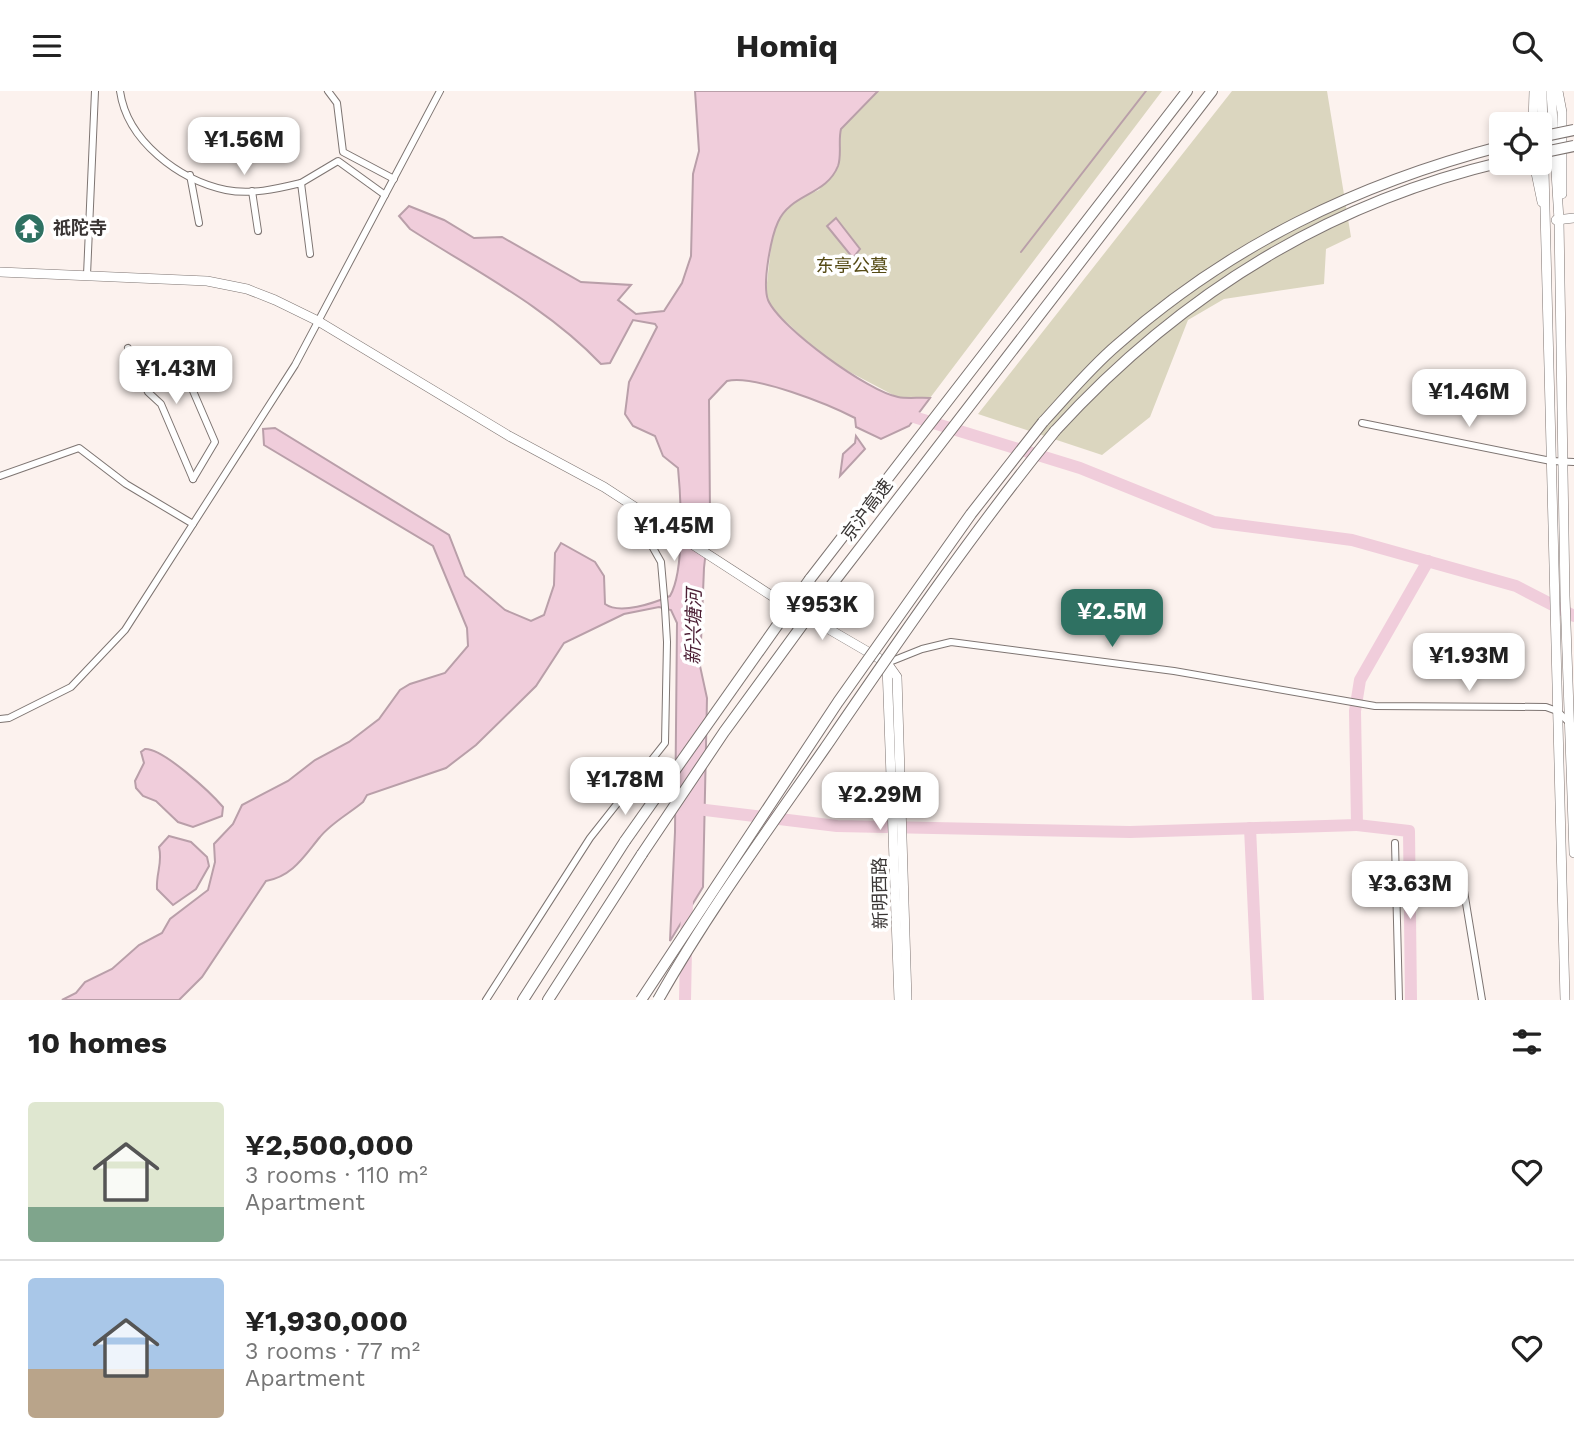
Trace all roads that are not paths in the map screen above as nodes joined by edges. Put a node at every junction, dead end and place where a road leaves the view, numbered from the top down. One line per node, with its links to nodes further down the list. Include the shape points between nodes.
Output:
1 (95, 91): 31 (street)
2 (120, 91): 18 (street, via 144,141 165,163)
3 (328, 91): 20 (street, via 337,103 343,152)
4 (440, 91): 20 (street)
5 (1186, 91): 49 (highway, 京沪高速, bridge, via 810,579 625,841)
6 (1212, 91): 50 (highway, 京沪高速, bridge, via 724,732)
7 (1534, 91): 11 (main road)
8 (1542, 91): 26 (main road)
9 (1551, 91): 25 (main road)
10 (1558, 91): 25 (main road, via 1563,184)
11 (1533, 112)
12 (1574, 130): 13 (highway, bridge)
13 (1552, 135)
14 (1574, 146): 16 (highway, bridge)
15 (1489, 150): 51 (highway, bridge, via 1350,195 1234,256 1115,346 1043,422 971,514 838,702)
16 (1552, 151)
17 (1489, 166): 52 (highway, bridge, via 1415,187 1302,235 1234,276 1143,343 1102,380 994,506 753,852)
18 (190, 175): 22 (street, via 225,190); 27 (street)
19 (1537, 175): 26 (main road)
20 (394, 179): 23 (street)
21 (301, 183): 22 (street); 23 (street, via 338,161); 29 (street)
22 (252, 191): 28 (street)
23 (385, 195): 32 (street)
24 (1574, 218): 25 (main road)
25 (1559, 220): 26 (main road); 37 (main road)
26 (1547, 221): 36 (main road)
27 (199, 223)
28 (258, 232)
29 (310, 254)
30 (0, 272): 31 (main road)
31 (87, 275): 32 (main road, via 207,281 247,289)
32 (318, 321): 39 (street); 41 (main road, via 670,527 772,596)
33 (128, 348): 34 (street, via 148,392 161,404 193,479 215,442)
34 (190, 384)
35 (1362, 422): 36 (street)
36 (1551, 461): 37 (street); 42 (main road)
37 (1569, 462): 44 (main road, via 1565,596)
38 (0, 476): 39 (street, via 79,448 126,484)
39 (193, 524): 43 (street, via 125,630 71,687)
40 (648, 539): 48 (street, via 661,562 665,608 665,743 590,838)
41 (887, 663): 42 (street, via 951,642 1174,671 1375,706 1546,707); 53 (main road, 新明西路); 54 (main road, 新明西路, via 897,677)
42 (1557, 711): 44 (street); 57 (main road)
43 (0, 719)
44 (1573, 724): 46 (main road)
45 (1395, 843): 47 (street)
46 (1574, 853)
47 (1396, 891): 55 (street); 56 (street, via 1464,885)
48 (486, 1000)
49 (523, 1000)
50 (548, 1000)
51 (641, 1000)
52 (658, 1000)
53 (899, 1000)
54 (907, 1000)
55 (1399, 1000)
56 (1482, 1000)
57 (1565, 1000)

